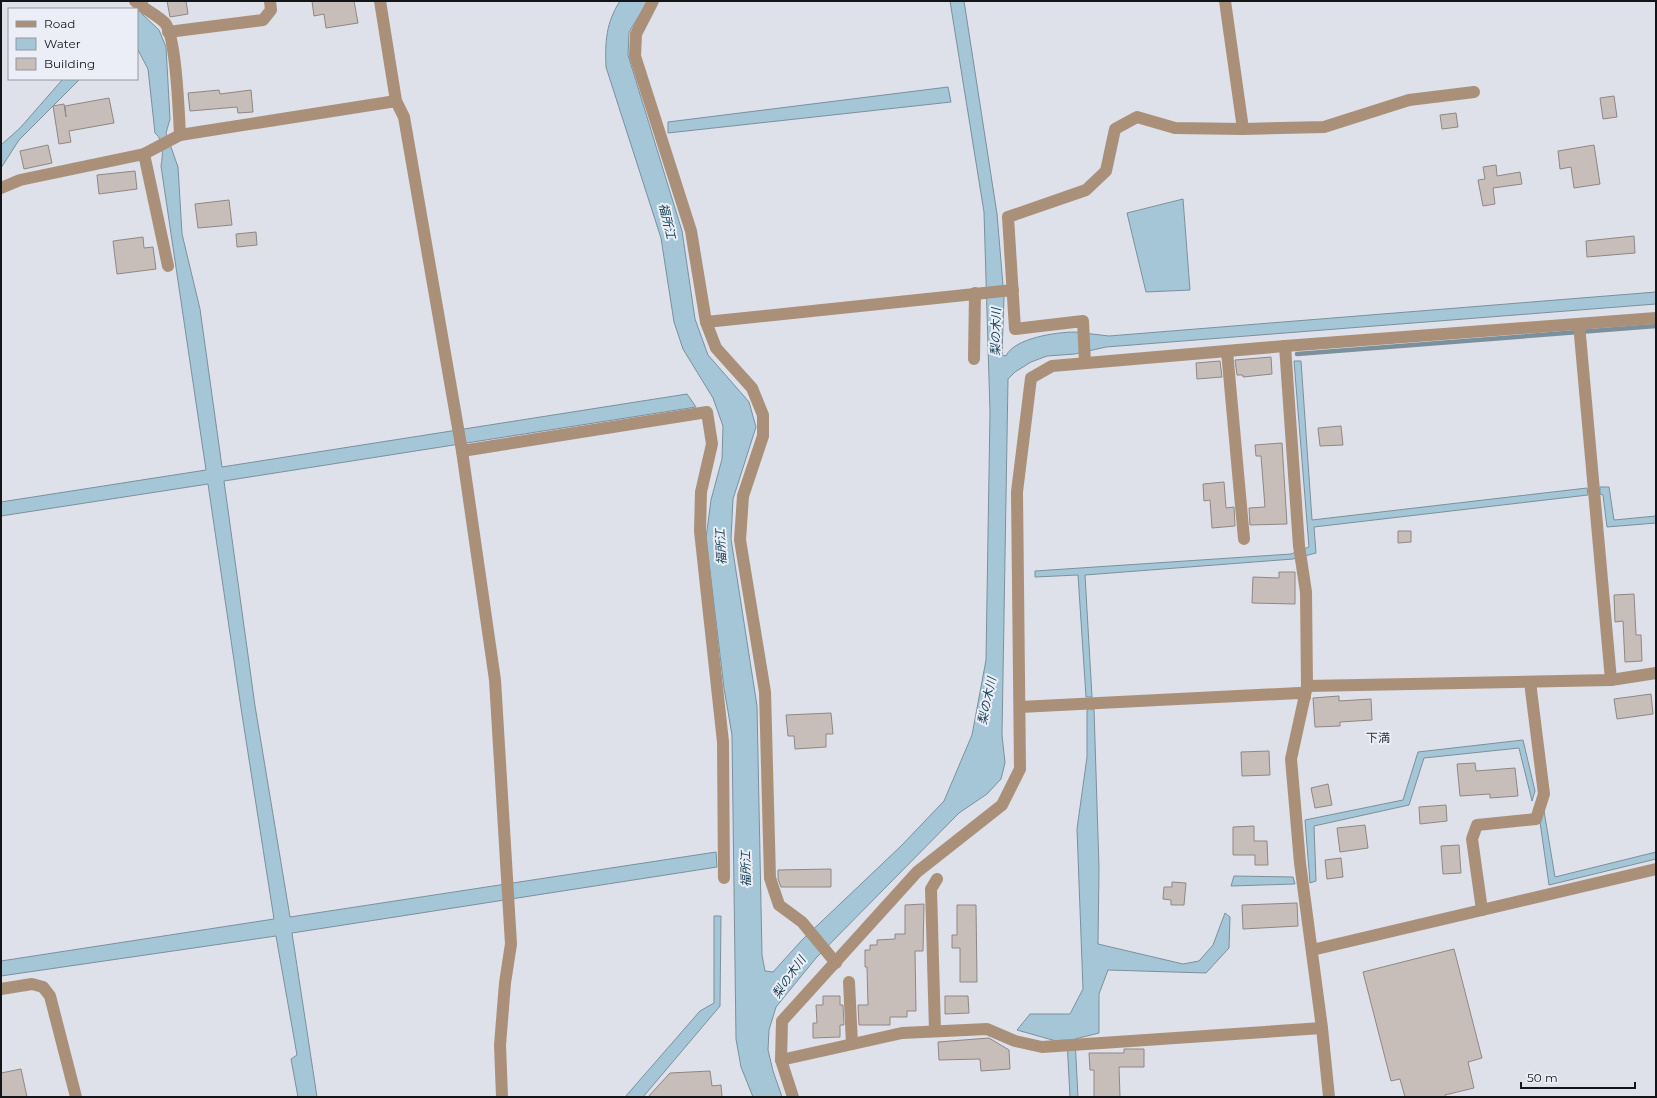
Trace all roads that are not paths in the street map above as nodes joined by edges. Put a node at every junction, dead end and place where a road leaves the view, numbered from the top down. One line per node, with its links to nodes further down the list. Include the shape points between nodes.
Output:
1 (136, 1): 6 (street, via 166,24)
2 (270, 1): 6 (street, via 272,10 263,20)
3 (380, 1): 8 (street)
4 (653, 1): 17 (street, via 636,34 635,56 691,231)
5 (1225, 1): 9 (street)
6 (168, 32): 10 (street, via 173,47)
7 (1474, 92): 9 (street, via 1409,100 1324,127)
8 (396, 101): 10 (street); 23 (street, via 404,118)
9 (1243, 129): 14 (street, via 1175,128 1137,117 1115,129 1106,171 1086,190 1008,217)
10 (177, 137): 11 (street)
11 (150, 151): 12 (street, via 20,180); 13 (street)
12 (1, 188)
13 (168, 266)
14 (1013, 290): 15 (street); 22 (street, via 1016,329 1083,322)
15 (975, 293): 17 (street); 21 (street)
16 (1656, 318): 18 (street)
17 (706, 322): 35 (street, via 716,348 752,388 763,415 762,436 742,496 740,540 765,692 770,878 779,905 802,922)
18 (1579, 324): 19 (street); 26 (street)
19 (1285, 346): 20 (street); 28 (street, via 1299,546 1306,592)
20 (1227, 351): 22 (street); 24 (street)
21 (974, 359)
22 (1085, 363): 29 (street, via 1052,366 1031,378 1017,492)
23 (462, 451): 31 (street, via 707,412 712,444 701,492 700,531 723,742); 43 (street, via 495,680 509,905 511,944 500,1045)
24 (1244, 539)
25 (1656, 673): 26 (street)
26 (1611, 680): 27 (street)
27 (1530, 682): 28 (street); 33 (street, via 1544,794 1536,819 1477,825 1472,839)
28 (1306, 692): 29 (street); 34 (street, via 1290,759)
29 (1020, 708): 35 (street, via 1020,769 1002,805 917,872)
30 (1656, 869): 33 (street)
31 (724, 878)
32 (937, 879): 39 (street, via 930,890)
33 (1482, 910): 34 (street)
34 (1312, 950): 38 (street)
35 (836, 963): 41 (street, via 782,1021)
36 (848, 982): 40 (street)
37 (1, 989): 42 (street, via 32,984 42,987 50,996)
38 (1322, 1028): 39 (street, via 1042,1048 1015,1041 987,1028); 45 (street)
39 (935, 1031): 40 (street, via 902,1033)
40 (852, 1044): 41 (street)
41 (781, 1060): 44 (street)
42 (76, 1097)
43 (502, 1097)
44 (793, 1097)
45 (1329, 1097)

